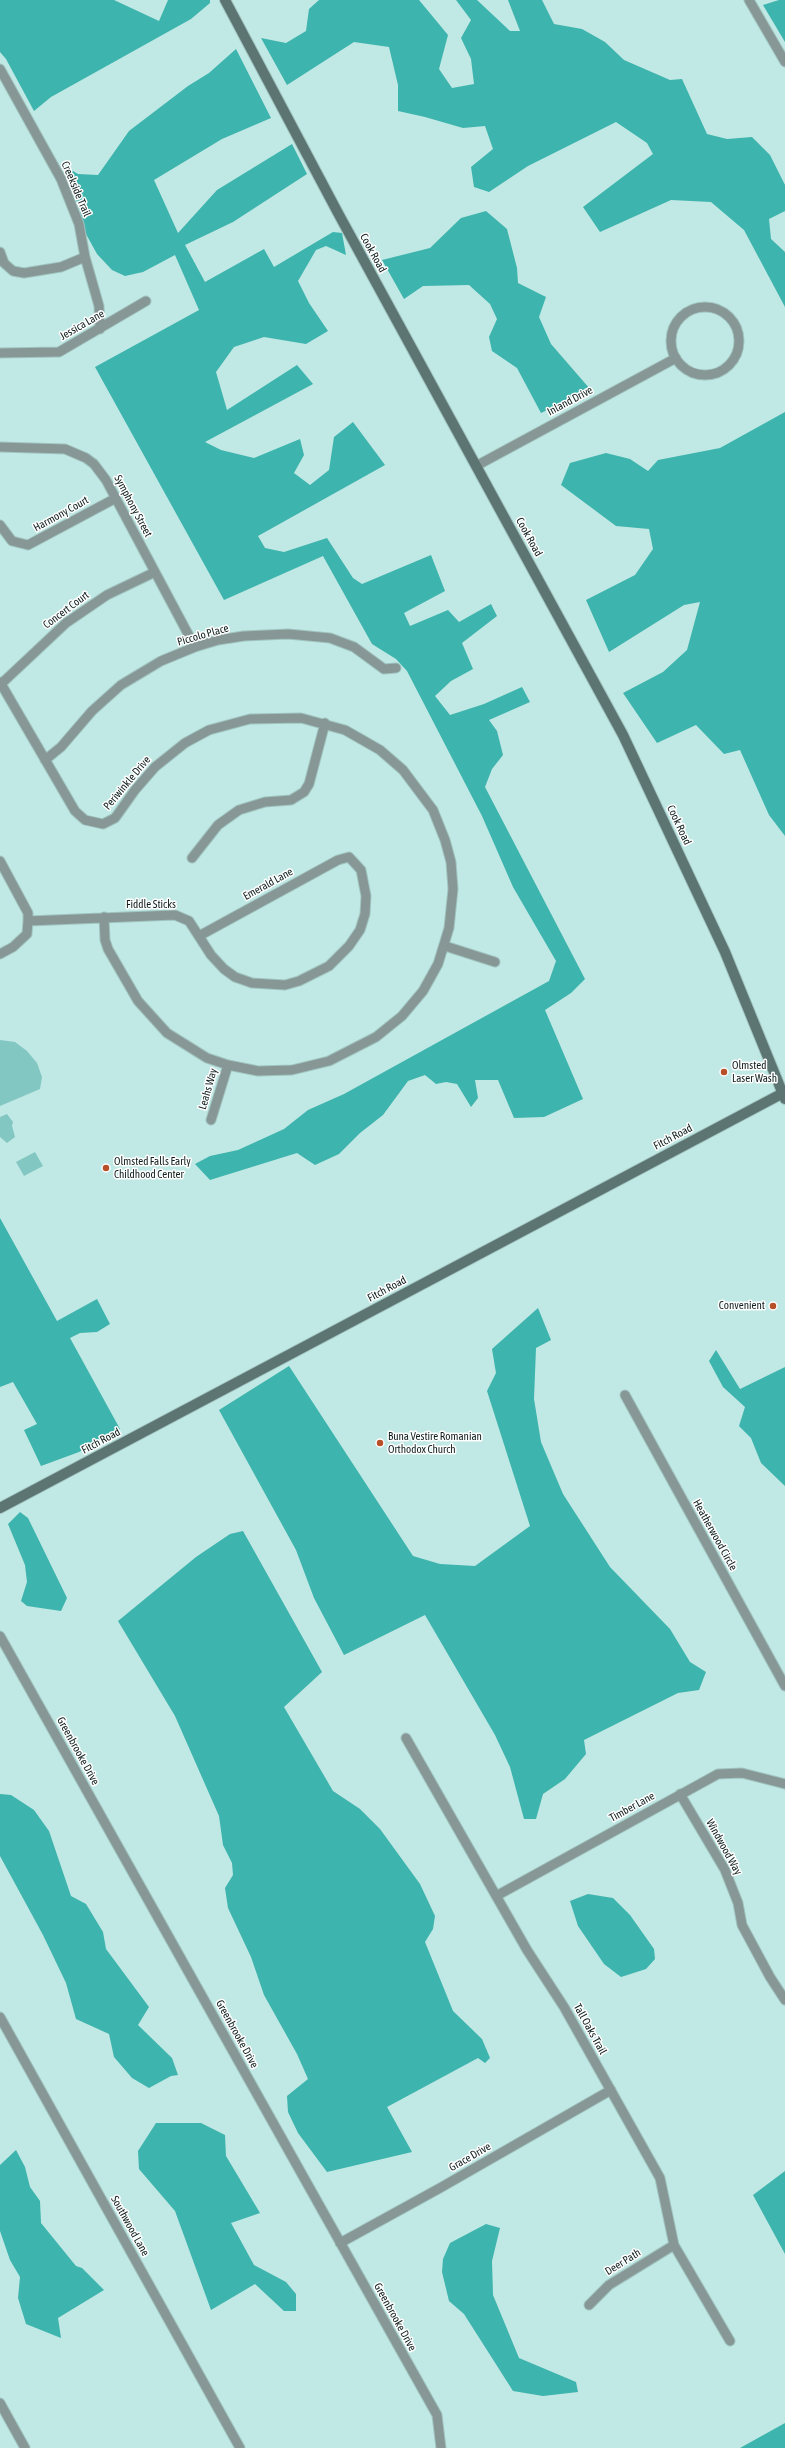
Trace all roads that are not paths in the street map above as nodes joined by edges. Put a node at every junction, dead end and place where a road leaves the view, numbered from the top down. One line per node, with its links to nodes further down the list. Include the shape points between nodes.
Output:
1 (225, 0): 12 (street, Cook Road)
2 (749, 0): 3 (street)
3 (785, 62)
4 (0, 69): 6 (street, Creekside Trail, via 61,179 79,224)
5 (0, 252): 6 (street, via 4,263 13,271 24,273 60,267)
6 (85, 257): 8 (street, Creekside Trail, via 99,306)
7 (146, 301): 8 (street, Jessica Lane)
8 (100, 329): 9 (street, Jessica Lane, via 59,352)
9 (0, 353)
10 (676, 358): 10 (street, via 683,367 702,375 714,374 729,365 738,349 739,338 731,320 718,309 706,307 688,311 679,319 671,336); 12 (street, Inland Drive)
11 (0, 446): 13 (street, Symphony Street, via 51,448 77,454 94,464)
12 (476, 466): 31 (street, Cook Road, via 623,735 725,952)
13 (116, 498): 14 (street, Harmony Court, via 28,545 12,540); 15 (street, Symphony Street)
14 (0, 525)
15 (156, 572): 16 (street, Symphony Street); 18 (street, Concert Court, via 107,595 66,623)
16 (195, 647): 17 (street, Piccolo Place, via 244,636 314,636 344,642 364,653 377,666 390,670); 20 (street, Piccolo Place, via 161,661 121,685)
17 (396, 668)
18 (1, 683): 20 (street, Periwinkle Drive)
19 (325, 723): 20 (street, Periwinkle Drive, via 301,718 265,717 209,730 167,756 141,782 118,815 103,824 85,820 78,815); 22 (street, via 309,784 304,792 291,800 265,802 239,810 218,825); 27 (street, Periwinkle Drive, via 367,741 392,759 413,781 432,810 445,840 452,876 452,908)
20 (45, 760)
21 (349, 857): 26 (street, Emerald Lane, via 332,863); 26 (street, Fiddle Sticks, via 357,864 366,896 365,914 360,930 343,954 311,976 285,985 252,983 235,977 211,955)
22 (192, 858)
23 (0, 861): 25 (street, via 28,913)
24 (104, 917): 25 (street, Fiddle Sticks); 26 (street, Fiddle Sticks, via 175,914 189,921); 30 (street, Periwinkle Drive, via 108,949 138,1001 153,1020 186,1047)
25 (28, 921): 28 (street, via 27,934 13,947)
26 (199, 936)
27 (445, 946): 29 (street); 30 (street, Periwinkle Drive, via 423,990 402,1016 376,1037 350,1052 329,1061 292,1070 258,1071)
28 (0, 954)
29 (495, 962)
30 (228, 1065): 32 (street, Leahs Way)
31 (784, 1094): 34 (street, Fitch Road)
32 (212, 1120)
33 (625, 1395): 36 (street, Heatherwood Circle)
34 (0, 1508)
35 (0, 1636): 44 (street, Greenbrooke Drive)
36 (785, 1686)
37 (406, 1738): 40 (street, Tall Oaks Trail)
38 (785, 1784): 39 (street, Timber Lane, via 742,1773 718,1774)
39 (680, 1794): 40 (street, Timber Lane); 41 (street, Windwood Way, via 725,1870 738,1903 742,1925)
40 (498, 1896): 43 (street, Tall Oaks Trail, via 527,1950 564,2007)
41 (785, 2000)
42 (0, 2017): 50 (street, Southwood Lane)
43 (611, 2090): 44 (street, Grace Drive); 45 (street, Tall Oaks Trail, via 660,2178)
44 (340, 2243): 51 (street, Greenbrooke Drive, via 436,2415)
45 (674, 2245): 46 (street, Deer Path, via 609,2285); 47 (street, Tall Oaks Trail)
46 (589, 2305)
47 (730, 2341)
48 (0, 2403): 49 (street)
49 (25, 2448)
50 (240, 2448)
51 (441, 2448)

